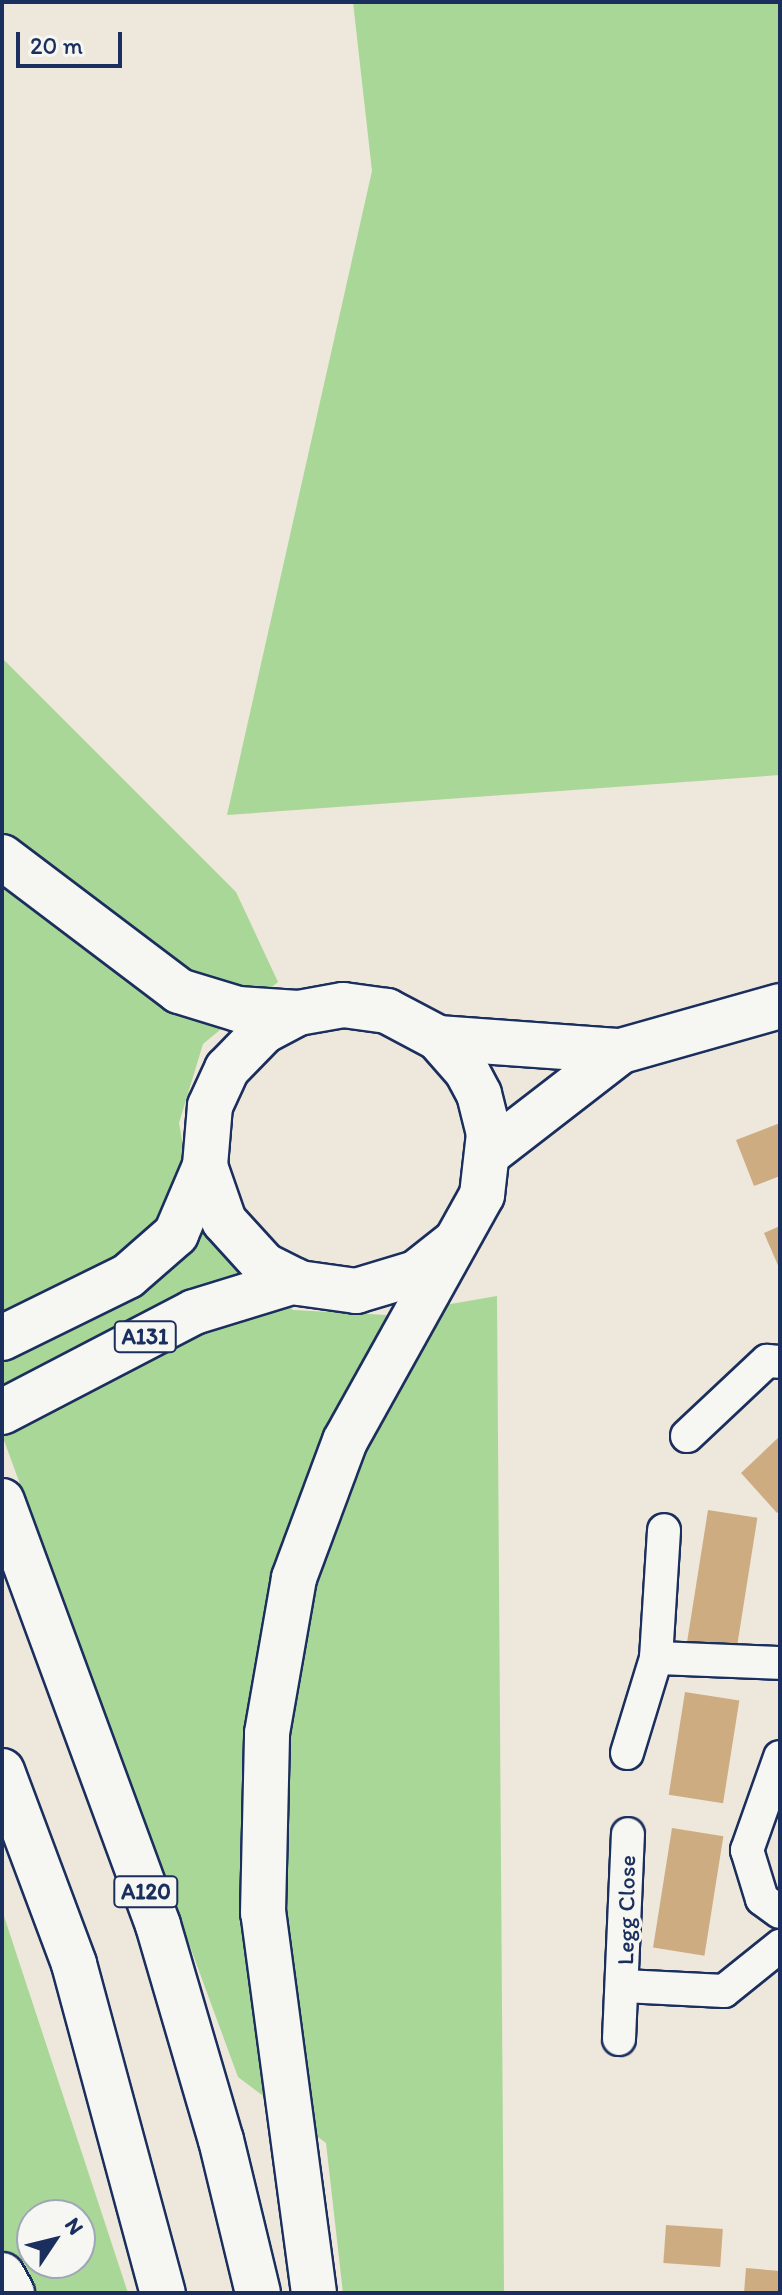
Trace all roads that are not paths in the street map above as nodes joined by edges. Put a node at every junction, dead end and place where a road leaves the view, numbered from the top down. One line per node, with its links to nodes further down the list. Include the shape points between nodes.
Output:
1 (2, 857): 3 (main road, via 179,991 238,1009)
2 (780, 1006): 5 (main road)
3 (298, 1013): 4 (main road, via 367,1007 403,1017); 7 (main road, via 264,1031 227,1069 210,1106)
4 (438, 1038): 5 (main road); 6 (main road, via 479,1094)
5 (621, 1051): 6 (main road)
6 (489, 1153): 8 (main road, via 482,1195)
7 (205, 1166): 9 (main road, via 224,1221 255,1257); 10 (main road, A131, via 176,1234 128,1276)
8 (455, 1242): 9 (main road, via 416,1273 380,1287 335,1291); 30 (main road, via 345,1441 294,1578 267,1733 263,1913)
9 (295, 1281): 12 (main road, A131, via 194,1312)
10 (2, 1338)
11 (780, 1362): 13 (street, via 767,1361)
12 (2, 1412)
13 (687, 1436)
14 (2, 1501): 29 (main road, A120, via 158,1925 221,2140)
15 (664, 1530): 16 (street)
16 (656, 1658): 17 (street); 18 (street)
17 (780, 1663)
18 (627, 1753)
19 (780, 1757): 22 (street, via 747,1850 762,1899)
20 (2, 1771): 28 (main road, via 74,1964)
21 (628, 1834): 24 (street, Legg Close)
22 (780, 1912)
23 (780, 1946): 24 (street, Legg Close, via 724,1991)
24 (624, 1986): 25 (street, Legg Close)
25 (619, 2039)
26 (2, 2275): 27 (main road)
27 (12, 2293)
28 (163, 2293)
29 (258, 2293)
30 (314, 2293)

